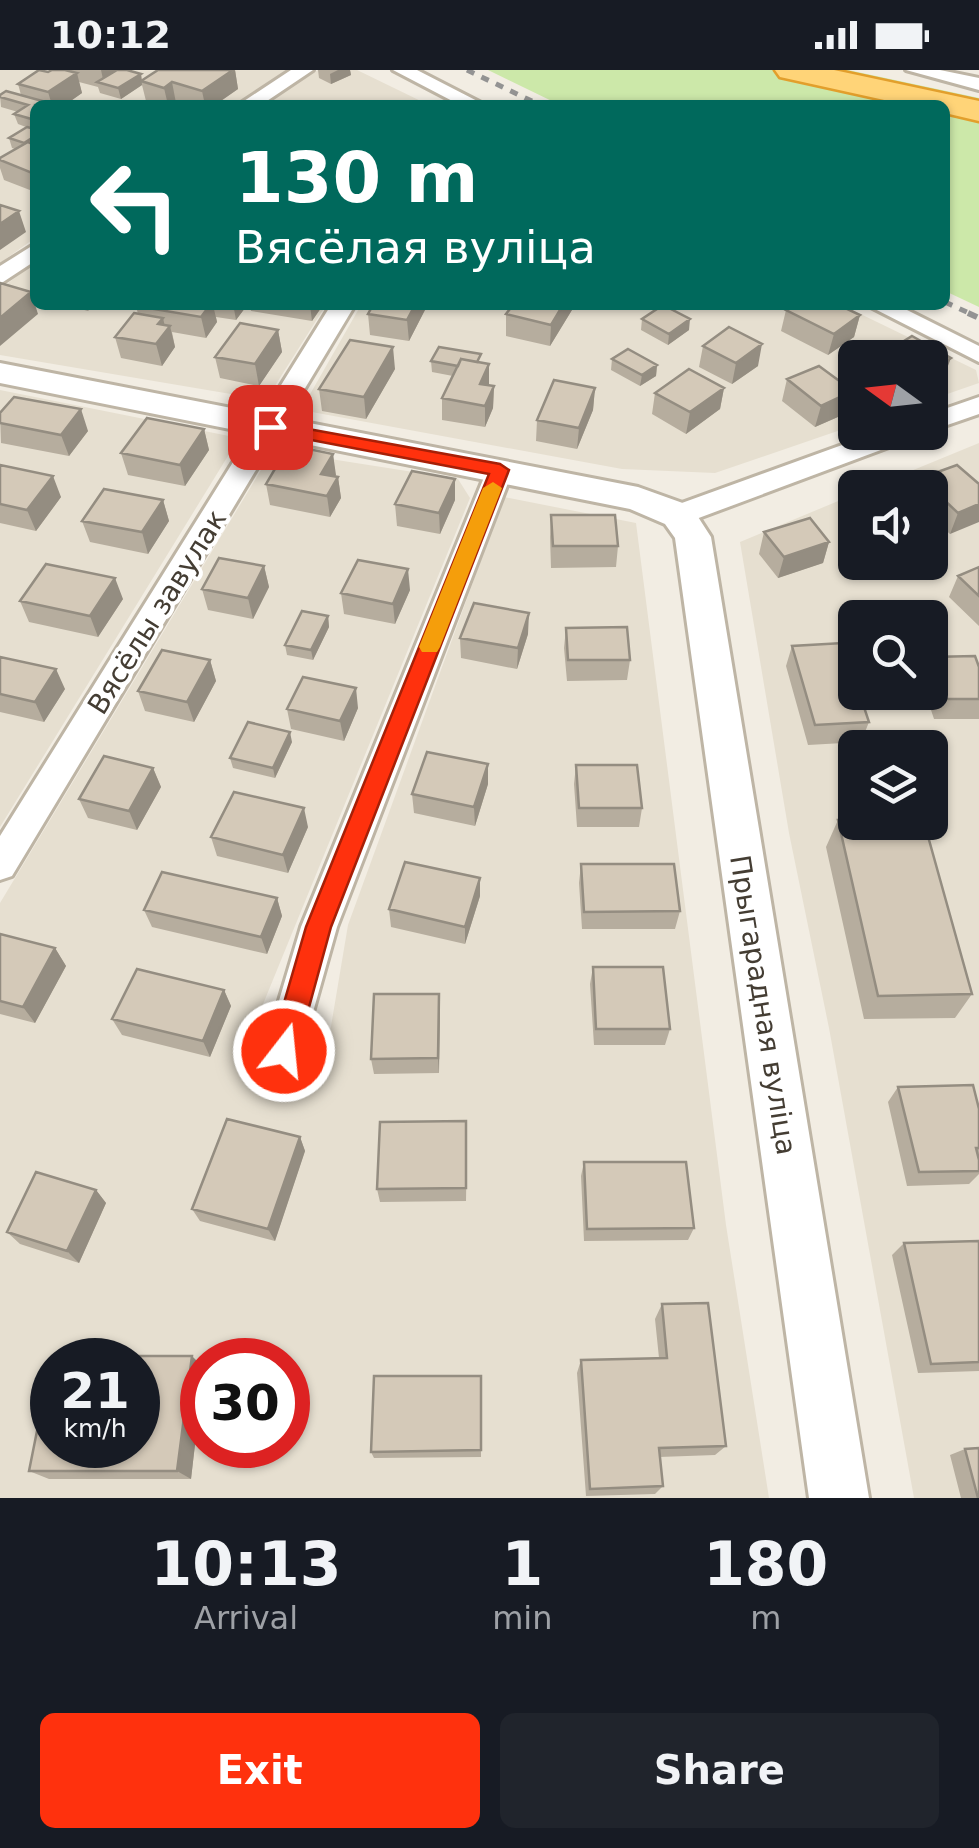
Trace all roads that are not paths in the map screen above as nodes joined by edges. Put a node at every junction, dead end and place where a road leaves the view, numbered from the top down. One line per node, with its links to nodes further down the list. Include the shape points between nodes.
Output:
1 (304, 70): 8 (street)
2 (402, 70): 9 (street)
3 (791, 70): 10 (highway)
4 (868, 70): 7 (highway)
5 (915, 70): 6 (street)
6 (979, 84)
7 (979, 94)
8 (256, 100)
9 (465, 100)
10 (929, 100)
11 (950, 105): 12 (highway)
12 (979, 111)
13 (30, 254): 14 (street)
14 (0, 277)
15 (340, 310): 21 (street, Вясёлы завулак)
16 (890, 310): 17 (street)
17 (979, 355)
18 (0, 373): 21 (street)
19 (979, 405): 20 (street)
20 (948, 416)
21 (270, 427): 23 (street); 25 (street, Вясёлы завулак)
22 (855, 450): 24 (street)
23 (500, 470): 24 (street, via 638,499); 26 (street, via 319,927)
24 (678, 515): 27 (street, Прыгарадная вуліца, via 692,537)
25 (0, 866)
26 (284, 1051)
27 (839, 1498)

